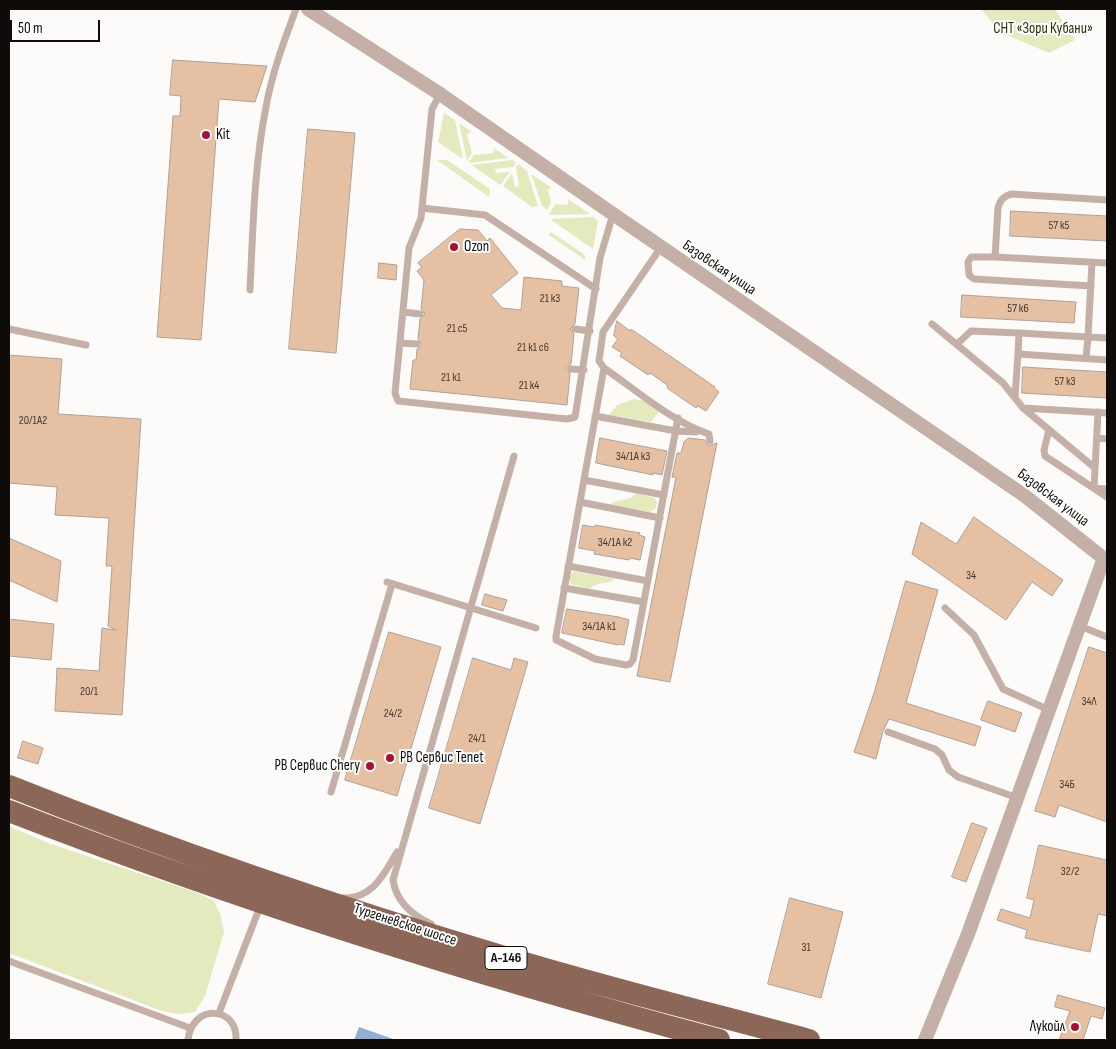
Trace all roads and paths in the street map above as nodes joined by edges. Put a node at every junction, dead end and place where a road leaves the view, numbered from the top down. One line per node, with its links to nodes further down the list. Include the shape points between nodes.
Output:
1 (296, 9): 13 (lane, via 280,50 266,105 258,157)
2 (308, 9): 3 (street, Базовская улица)
3 (440, 94): 5 (lane, via 432,109); 6 (street, Базовская улица)
4 (1107, 200): 8 (lane, via 1006,196 998,208)
5 (422, 208): 12 (lane, via 485,215); 14 (lane, via 419,226 409,248)
6 (613, 214): 7 (street, Базовская улица); 12 (lane, via 600,258)
7 (661, 248): 30 (lane, via 603,332 599,356); 54 (street, Базовская улица, via 1025,496)
8 (995, 257): 9 (lane); 11 (lane, via 971,257 969,275 974,279)
9 (1092, 262): 10 (lane); 11 (lane)
10 (1107, 263)
11 (1091, 286): 21 (lane)
12 (596, 289): 19 (lane)
13 (250, 290)
14 (403, 312): 15 (lane); 23 (lane)
15 (420, 314)
16 (932, 324): 25 (lane)
17 (9, 329): 26 (lane)
18 (575, 329): 19 (lane)
19 (590, 331): 32 (lane)
20 (1019, 333): 21 (lane); 25 (lane, via 974,330); 27 (lane)
21 (1088, 337): 22 (lane); 28 (lane)
22 (1107, 338)
23 (400, 343): 24 (lane); 32 (lane, via 395,393 398,402 402,403 572,419 578,411)
24 (417, 344)
25 (956, 344): 33 (lane)
26 (86, 345)
27 (1018, 354): 28 (lane); 33 (lane)
28 (1086, 358): 29 (lane)
29 (1107, 360)
30 (604, 368): 37 (lane); 38 (lane)
31 (571, 369): 32 (lane)
32 (584, 370)
33 (1015, 397): 34 (lane)
34 (1023, 408): 35 (lane); 39 (lane)
35 (1098, 412): 36 (lane); 42 (lane)
36 (1107, 413)
37 (595, 416): 40 (lane); 47 (lane)
38 (678, 418): 40 (lane); 41 (lane)
39 (1049, 430): 46 (lane); 48 (lane, via 1045,456)
40 (676, 431): 41 (lane); 50 (lane)
41 (698, 432): 44 (lane, via 709,434)
42 (1097, 438): 43 (lane); 46 (lane)
43 (1107, 439)
44 (710, 441)
45 (514, 456): 59 (lane)
46 (1095, 468): 48 (lane)
47 (584, 480): 50 (lane); 52 (lane)
48 (1094, 488): 49 (lane); 51 (lane)
49 (1107, 489)
50 (664, 495): 53 (lane)
51 (1107, 497)
52 (580, 502): 53 (lane); 55 (lane)
53 (660, 518): 56 (lane)
54 (1105, 560): 61 (street)
55 (568, 566): 56 (lane); 57 (lane)
56 (648, 581): 58 (lane)
57 (564, 588): 58 (lane); 58 (lane, via 556,640 595,660 630,664)
58 (644, 602)
59 (470, 608): 62 (lane); 67 (lane, via 389,583); 70 (lane)
60 (945, 608): 64 (lane, via 974,635 1003,689)
61 (1080, 626): 63 (lane); 64 (street)
62 (536, 628)
63 (1107, 637)
64 (1050, 710): 68 (street)
65 (888, 732): 68 (lane, via 935,749 949,770 958,777)
66 (9, 786): 71 (highway, Тургеневское шоссе / А-146, via 124,832)
67 (331, 792)
68 (1018, 798): 81 (street)
69 (9, 811): 72 (highway, Тургеневское шоссе / А-146, via 111,851)
70 (402, 843): 71 (lane, via 381,880 360,895 347,898); 73 (lane, via 393,880 394,890 410,911 423,921)
71 (298, 891): 73 (highway, Тургеневское шоссе / А-146)
72 (262, 902): 75 (lane); 79 (highway, Тургеневское шоссе / А-146, via 495,978)
73 (508, 958): 80 (highway, Тургеневское шоссе / А-146)
74 (9, 961): 76 (lane)
75 (219, 1013): 76 (lane, via 207,1013); 78 (lane, via 230,1020 237,1032)
76 (190, 1028): 77 (lane)
77 (188, 1040)
78 (236, 1040)
79 (719, 1040)
80 (809, 1040)
81 (925, 1040)

